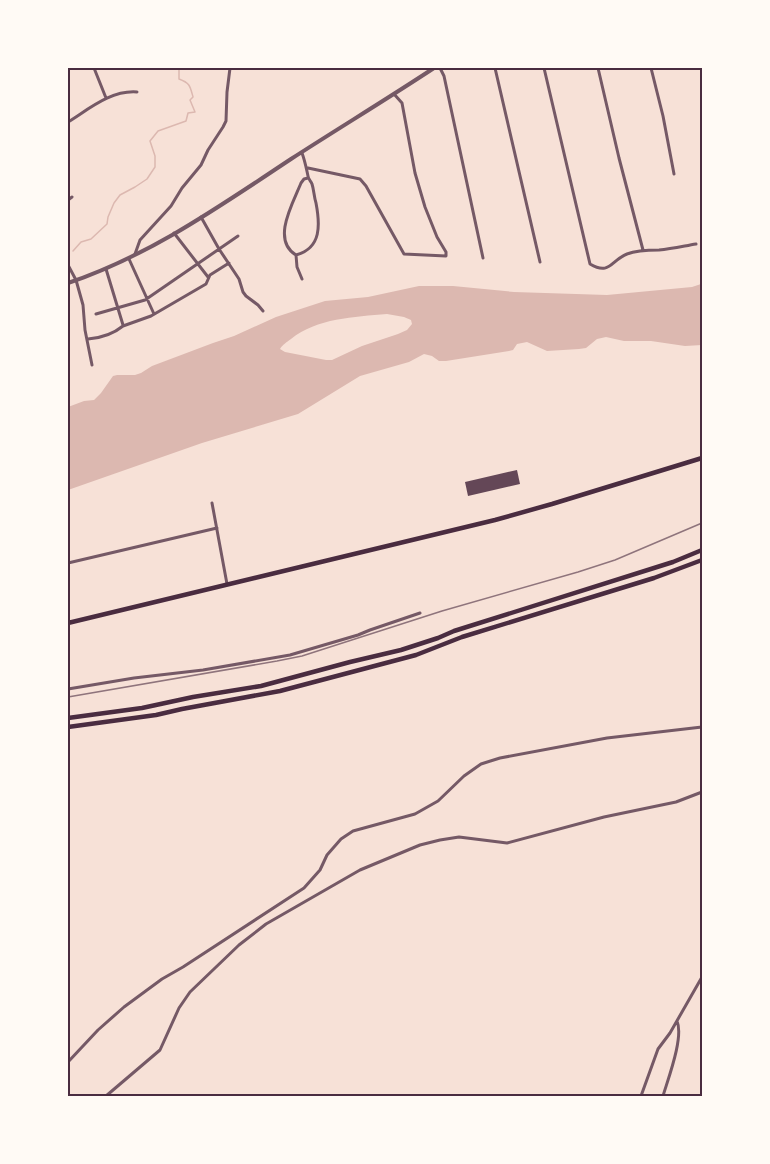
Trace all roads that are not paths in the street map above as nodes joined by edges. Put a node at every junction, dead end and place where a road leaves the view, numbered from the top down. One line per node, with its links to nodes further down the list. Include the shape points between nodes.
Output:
1 (94, 68): 11 (street)
2 (230, 68): 26 (street, via 224,127 175,201 140,240)
3 (434, 68): 10 (street)
4 (440, 68): 27 (street)
5 (495, 68): 29 (street)
6 (544, 68): 24 (street, via 590,264 608,268 625,255)
7 (598, 68): 24 (street)
8 (651, 68): 15 (street)
9 (137, 92): 11 (street)
10 (394, 94): 13 (street); 14 (street, via 402,103 424,207 446,256 404,254 360,180)
11 (106, 98): 12 (street)
12 (68, 122)
13 (302, 152): 14 (street); 19 (street)
14 (308, 168): 16 (street)
15 (674, 174)
16 (308, 178): 25 (street, via 301,183 285,226 286,243); 25 (street, via 319,227 314,242)
17 (72, 197): 18 (street)
18 (68, 200)
19 (201, 217): 20 (street); 23 (street)
20 (174, 233): 26 (street); 31 (street)
21 (238, 236): 23 (street)
22 (696, 244): 24 (street)
23 (219, 249): 30 (street); 31 (street)
24 (643, 250)
25 (296, 255): 35 (street)
26 (135, 256): 28 (street)
27 (483, 258)
28 (129, 259): 33 (street); 38 (street)
29 (540, 262)
30 (229, 263): 34 (street); 40 (street, via 246,296)
31 (198, 264): 34 (street); 38 (street)
32 (68, 265): 36 (street)
33 (106, 269): 36 (street); 39 (street)
34 (209, 278): 42 (street, via 206,284)
35 (302, 279)
36 (76, 280): 37 (street); 44 (street)
37 (68, 282)
38 (147, 298): 39 (street); 42 (street)
39 (117, 308): 41 (street); 43 (street)
40 (263, 311)
41 (96, 314)
42 (154, 314): 43 (street)
43 (123, 326): 44 (street, via 103,337)
44 (88, 339): 45 (street)
45 (93, 365)
46 (702, 458): 56 (highway, via 507,517)
47 (212, 503): 48 (street)
48 (217, 528): 51 (street); 56 (street)
49 (702, 550): 52 (highway)
50 (702, 560): 54 (highway)
51 (68, 563)
52 (662, 565): 53 (highway); 54 (highway)
53 (650, 569): 55 (highway); 60 (highway, via 411,647 282,681)
54 (665, 574): 55 (highway)
55 (654, 578): 61 (highway, via 416,655 280,691 156,716)
56 (227, 584): 58 (highway)
57 (420, 613): 59 (street, via 290,655)
58 (68, 623)
59 (68, 690)
60 (68, 718)
61 (68, 727)
62 (702, 727): 66 (street, via 607,738 500,758 481,764 438,801 415,814 353,831 340,838 304,888 124,1007)
63 (702, 792): 67 (street, via 676,802 507,843 459,837 440,840 360,870 266,924 239,945 190,992 160,1050)
64 (702, 977): 65 (street)
65 (677, 1021): 68 (street, via 658,1049); 69 (street, via 679,1037)
66 (68, 1062)
67 (106, 1096)
68 (641, 1096)
69 (663, 1096)

